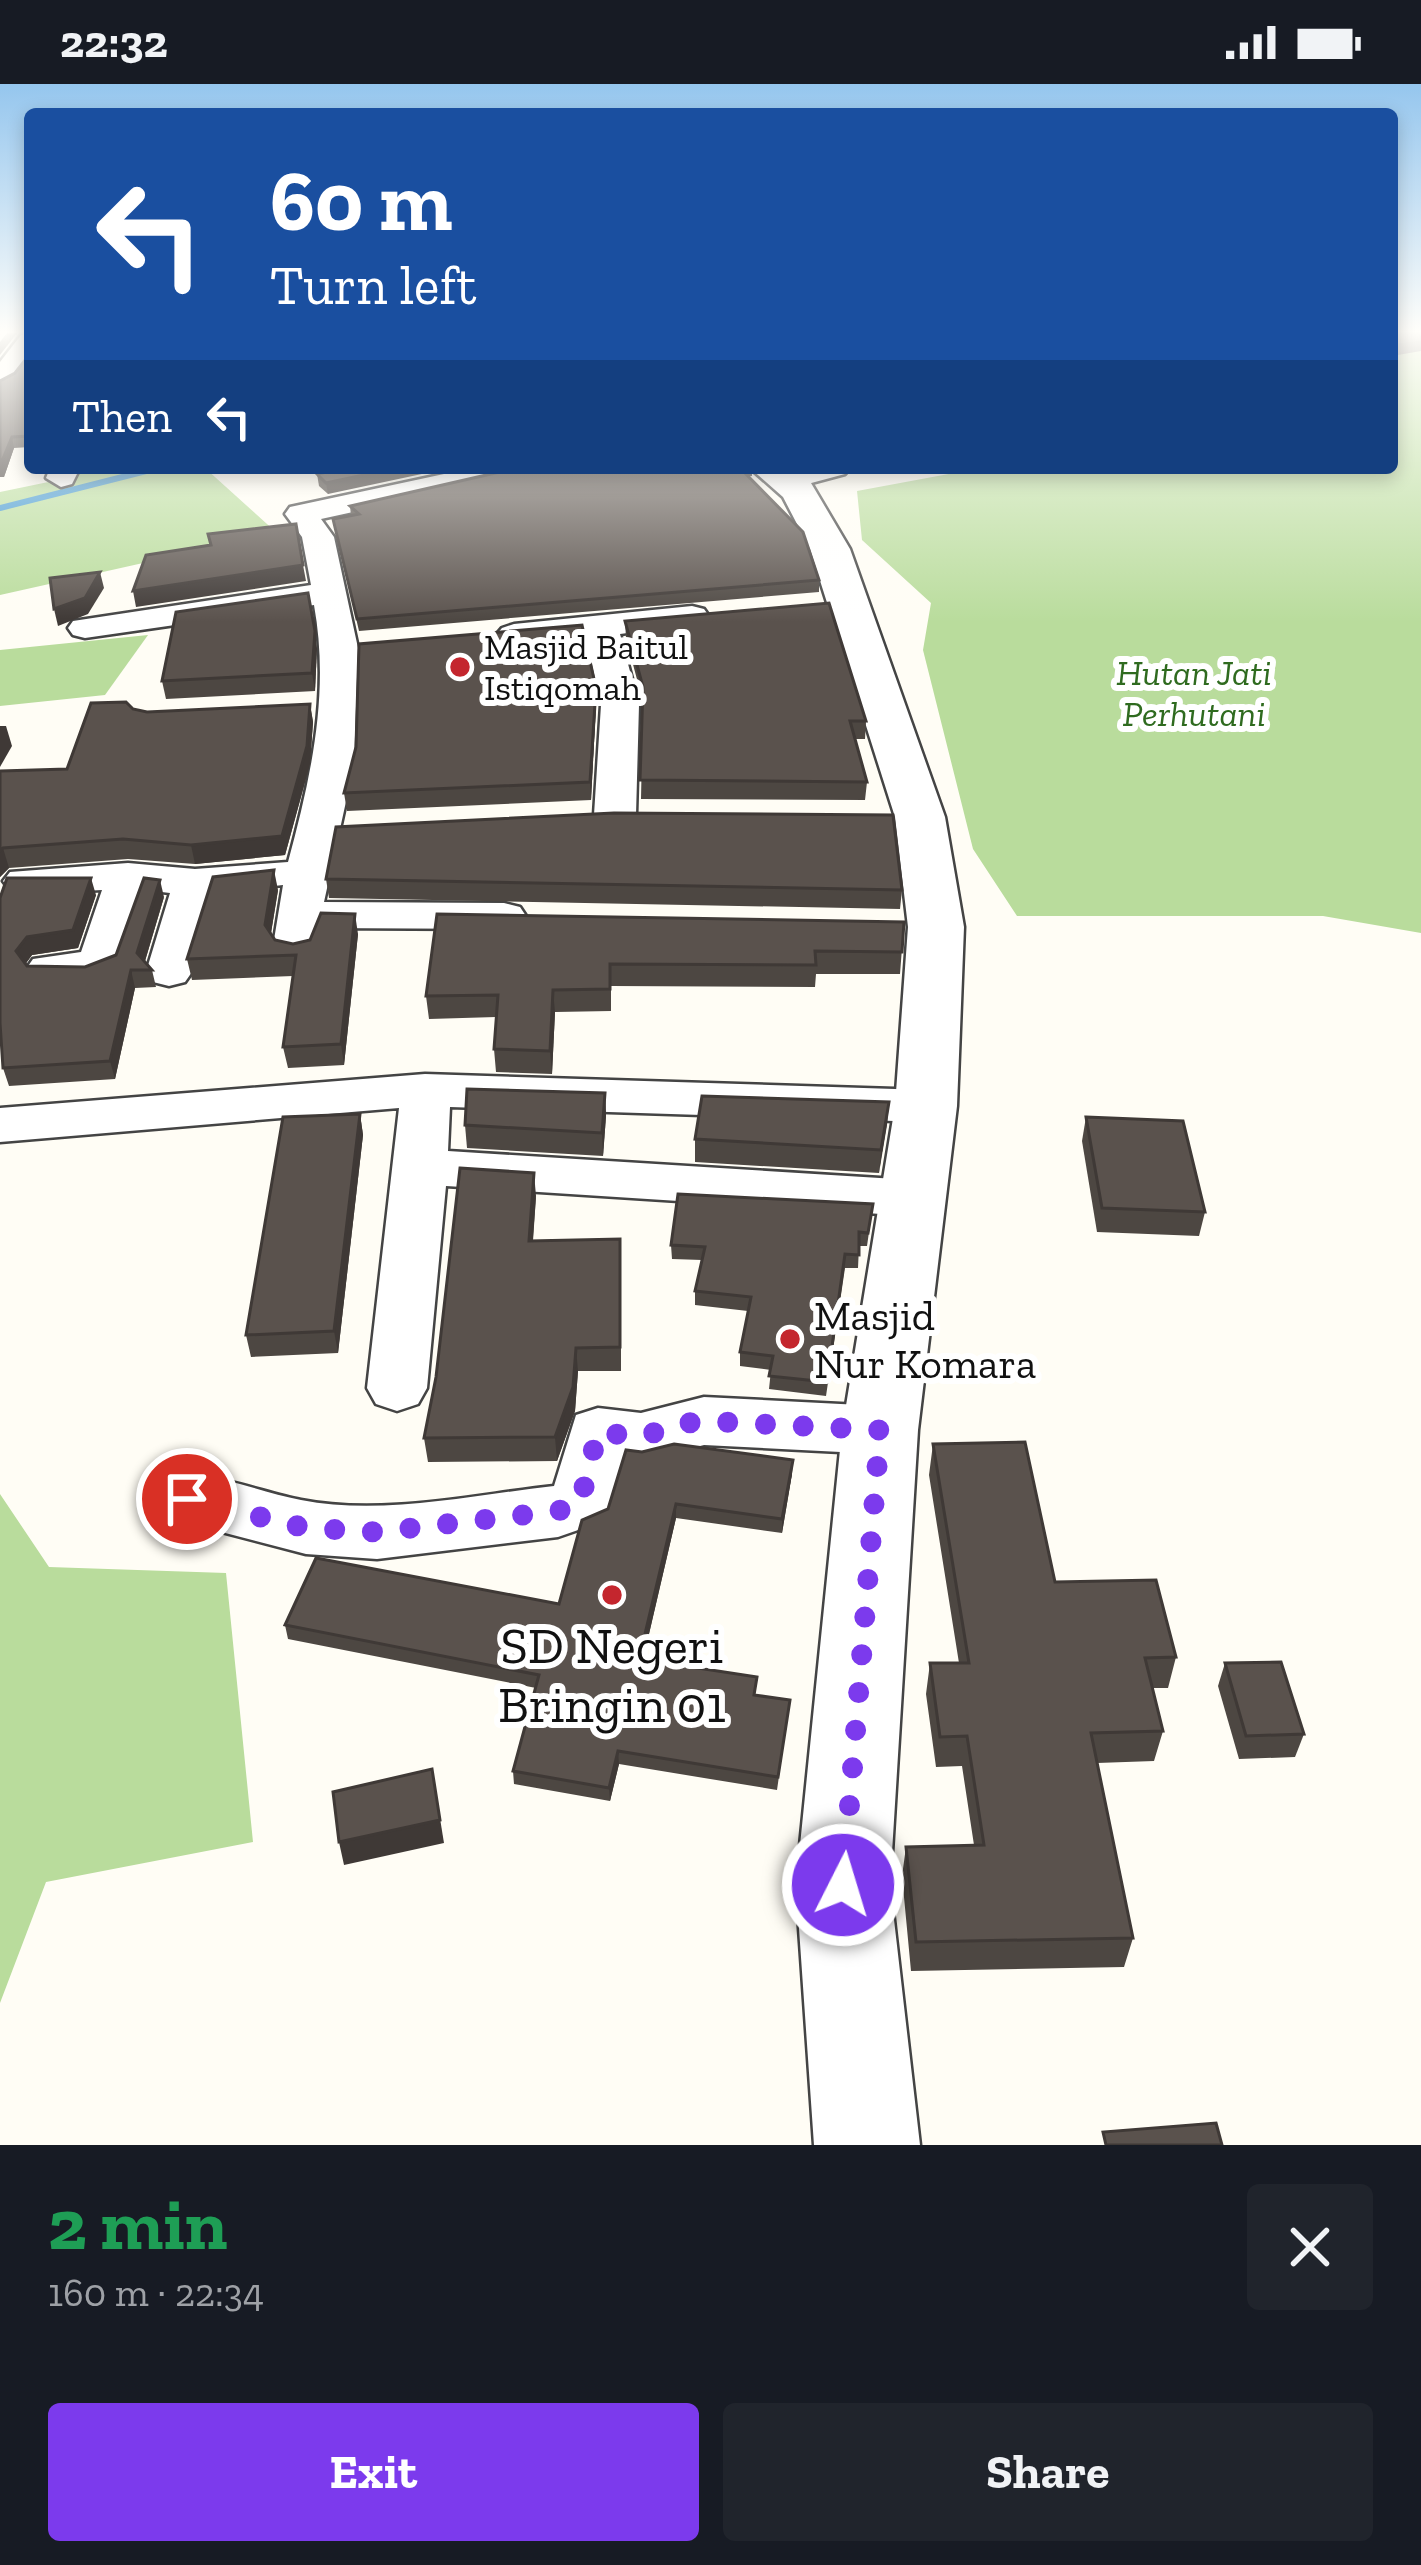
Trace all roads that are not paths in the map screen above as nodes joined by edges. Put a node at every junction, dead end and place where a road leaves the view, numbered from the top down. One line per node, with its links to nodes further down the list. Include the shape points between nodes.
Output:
1 (485, 474): 4 (street, via 301,514 318,537)
2 (796, 474): 23 (street, via 830,549 826,606 896,817 916,928)
3 (266, 568): 4 (street)
4 (328, 576): 7 (street); 10 (street)
5 (719, 614): 6 (street)
6 (600, 624): 8 (street); 11 (street, via 620,704)
7 (85, 628)
8 (490, 637)
9 (383, 645): 10 (street)
10 (340, 648): 15 (street, via 319,706 334,765)
11 (615, 815): 12 (street); 13 (street)
12 (662, 816)
13 (567, 818)
14 (364, 828): 15 (street)
15 (312, 850): 18 (street); 19 (street, via 298,931)
16 (128, 876): 17 (street); 18 (street); 20 (street, via 102,959)
17 (24, 881)
18 (195, 883): 21 (street)
19 (556, 917)
20 (49, 968)
21 (169, 972)
22 (425, 1090): 23 (street); 24 (street); 25 (street)
23 (926, 1106): 26 (street)
24 (0, 1125)
25 (421, 1167): 26 (street); 27 (street)
26 (913, 1198): 28 (street)
27 (397, 1388)
28 (880, 1430): 29 (street, via 704,1421 641,1437 598,1432 580,1503 377,1532 306,1528); 30 (street, via 843,1885)
29 (187, 1499)
30 (866, 2145)

